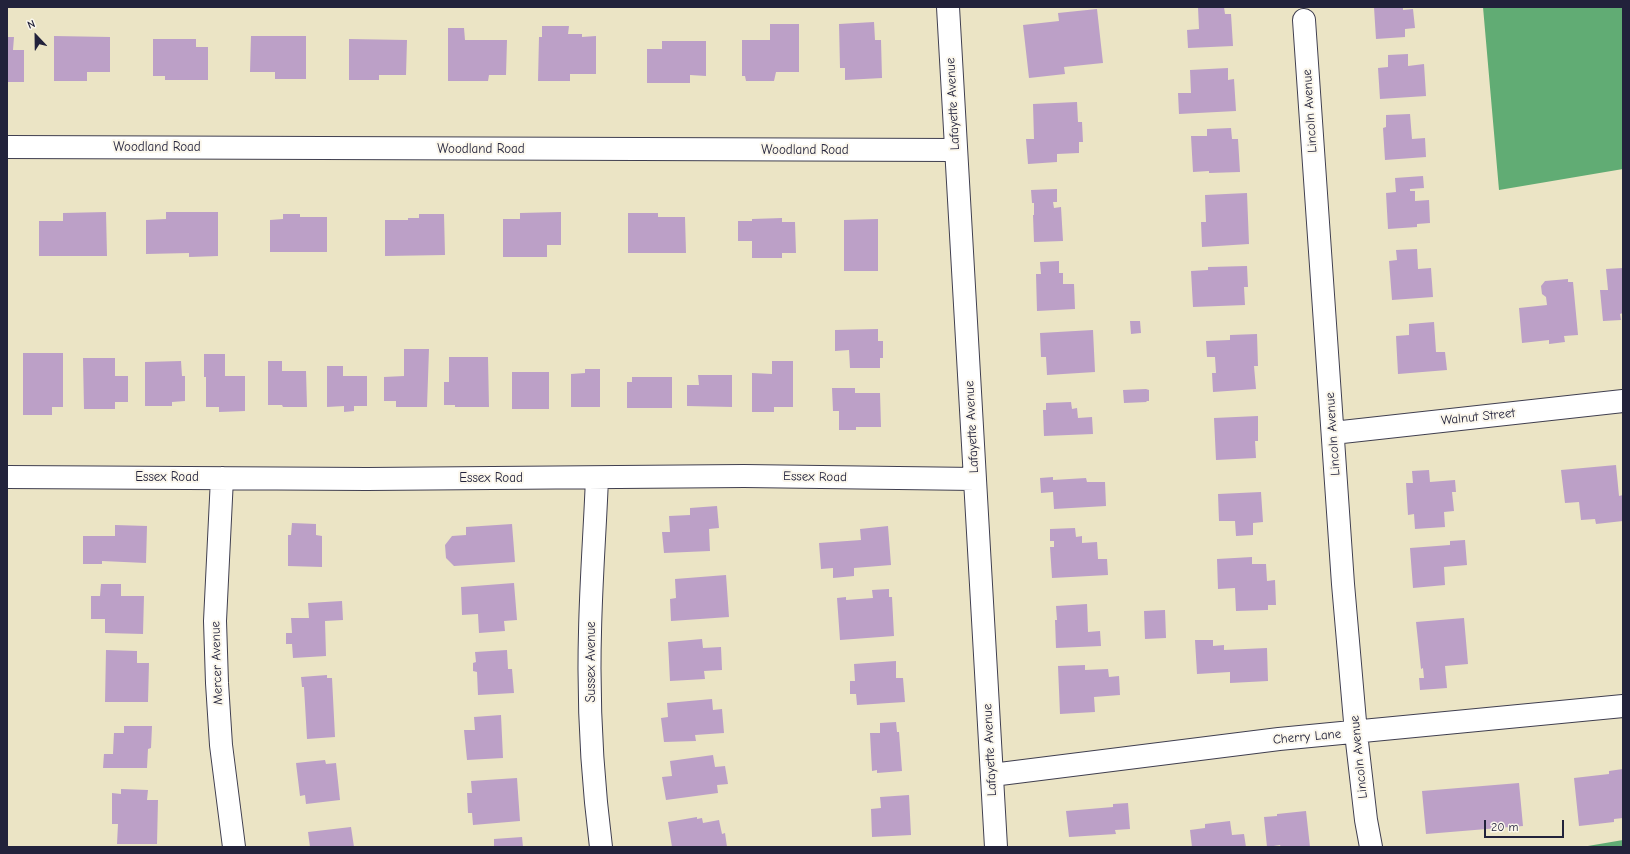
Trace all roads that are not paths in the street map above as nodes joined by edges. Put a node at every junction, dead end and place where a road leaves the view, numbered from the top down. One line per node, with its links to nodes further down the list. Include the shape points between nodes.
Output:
1 (948, 7): 4 (street, Lafayette Avenue)
2 (1304, 20): 6 (street, Lincoln Avenue)
3 (7, 147): 4 (street, Woodland Road)
4 (955, 150): 10 (street, Lafayette Avenue)
5 (1623, 401): 6 (street, Walnut Street)
6 (1332, 433): 12 (street, Lincoln Avenue)
7 (7, 476): 8 (street, Essex Road)
8 (222, 478): 9 (street, Essex Road); 14 (street, Mercer Avenue, via 215,613 216,676 221,745)
9 (597, 478): 10 (street, Essex Road, via 744,476); 15 (street, Sussex Avenue, via 590,648 591,722 596,806)
10 (975, 479): 13 (street, Lafayette Avenue)
11 (1623, 706): 12 (street, Cherry Lane)
12 (1356, 733): 13 (street, Cherry Lane, via 1271,740); 17 (street, Lincoln Avenue)
13 (992, 776): 16 (street, Lafayette Avenue)
14 (234, 847)
15 (602, 847)
16 (996, 847)
17 (1371, 847)

